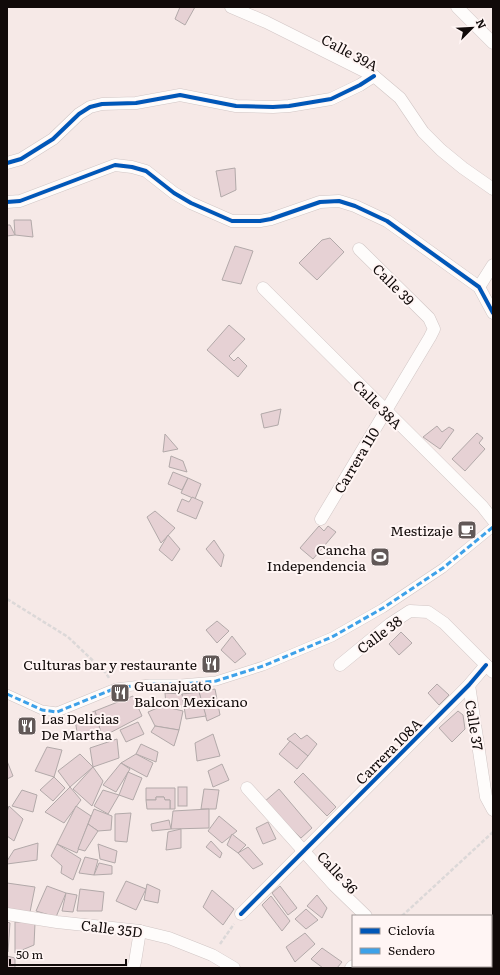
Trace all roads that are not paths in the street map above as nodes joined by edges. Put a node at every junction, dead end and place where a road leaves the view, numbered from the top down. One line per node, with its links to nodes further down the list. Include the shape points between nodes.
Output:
1 (231, 7): 4 (street, Calle 39A)
2 (457, 7): 3 (street)
3 (493, 43)
4 (374, 76): 5 (street, via 331,99 289,106 236,106 180,95 136,104 102,104 90,107 79,114 53,139 20,159); 6 (street, Calle 39A, via 400,98 423,132 441,150)
5 (7, 163)
6 (493, 189)
7 (7, 202): 10 (street, via 20,201 115,165 146,171 191,203 232,221 266,220 320,202 339,201 386,221)
8 (359, 249): 13 (street, Calle 39)
9 (493, 265): 10 (street)
10 (480, 287): 12 (street)
11 (263, 288): 14 (street, Calle 38A)
12 (493, 313)
13 (429, 318): 14 (street, Carrera 110, via 434,329)
14 (385, 411): 15 (street, Carrera 110); 16 (street, Calle 38A, via 482,506)
15 (321, 519)
16 (493, 520)
17 (493, 527): 21 (street, via 443,568 383,608 332,638 263,666 216,681 116,688 57,712 42,710)
18 (340, 665): 19 (street, Calle 38, via 410,611 428,612 444,623)
19 (490, 669): 20 (street, Carrera 108A)
20 (469, 685): 23 (street, Calle 37, via 486,797); 24 (street, Carrera 108A)
21 (7, 694)
22 (247, 788): 24 (street, Calle 36)
23 (493, 810)
24 (304, 851): 26 (street, Carrera 108A); 27 (street, Calle 36)
25 (7, 914): 28 (street, Calle 35D)
26 (241, 914)
27 (365, 915)
28 (140, 931): 29 (street); 30 (street, Calle 35D, via 169,938 212,955)
29 (133, 968)
30 (234, 968)

